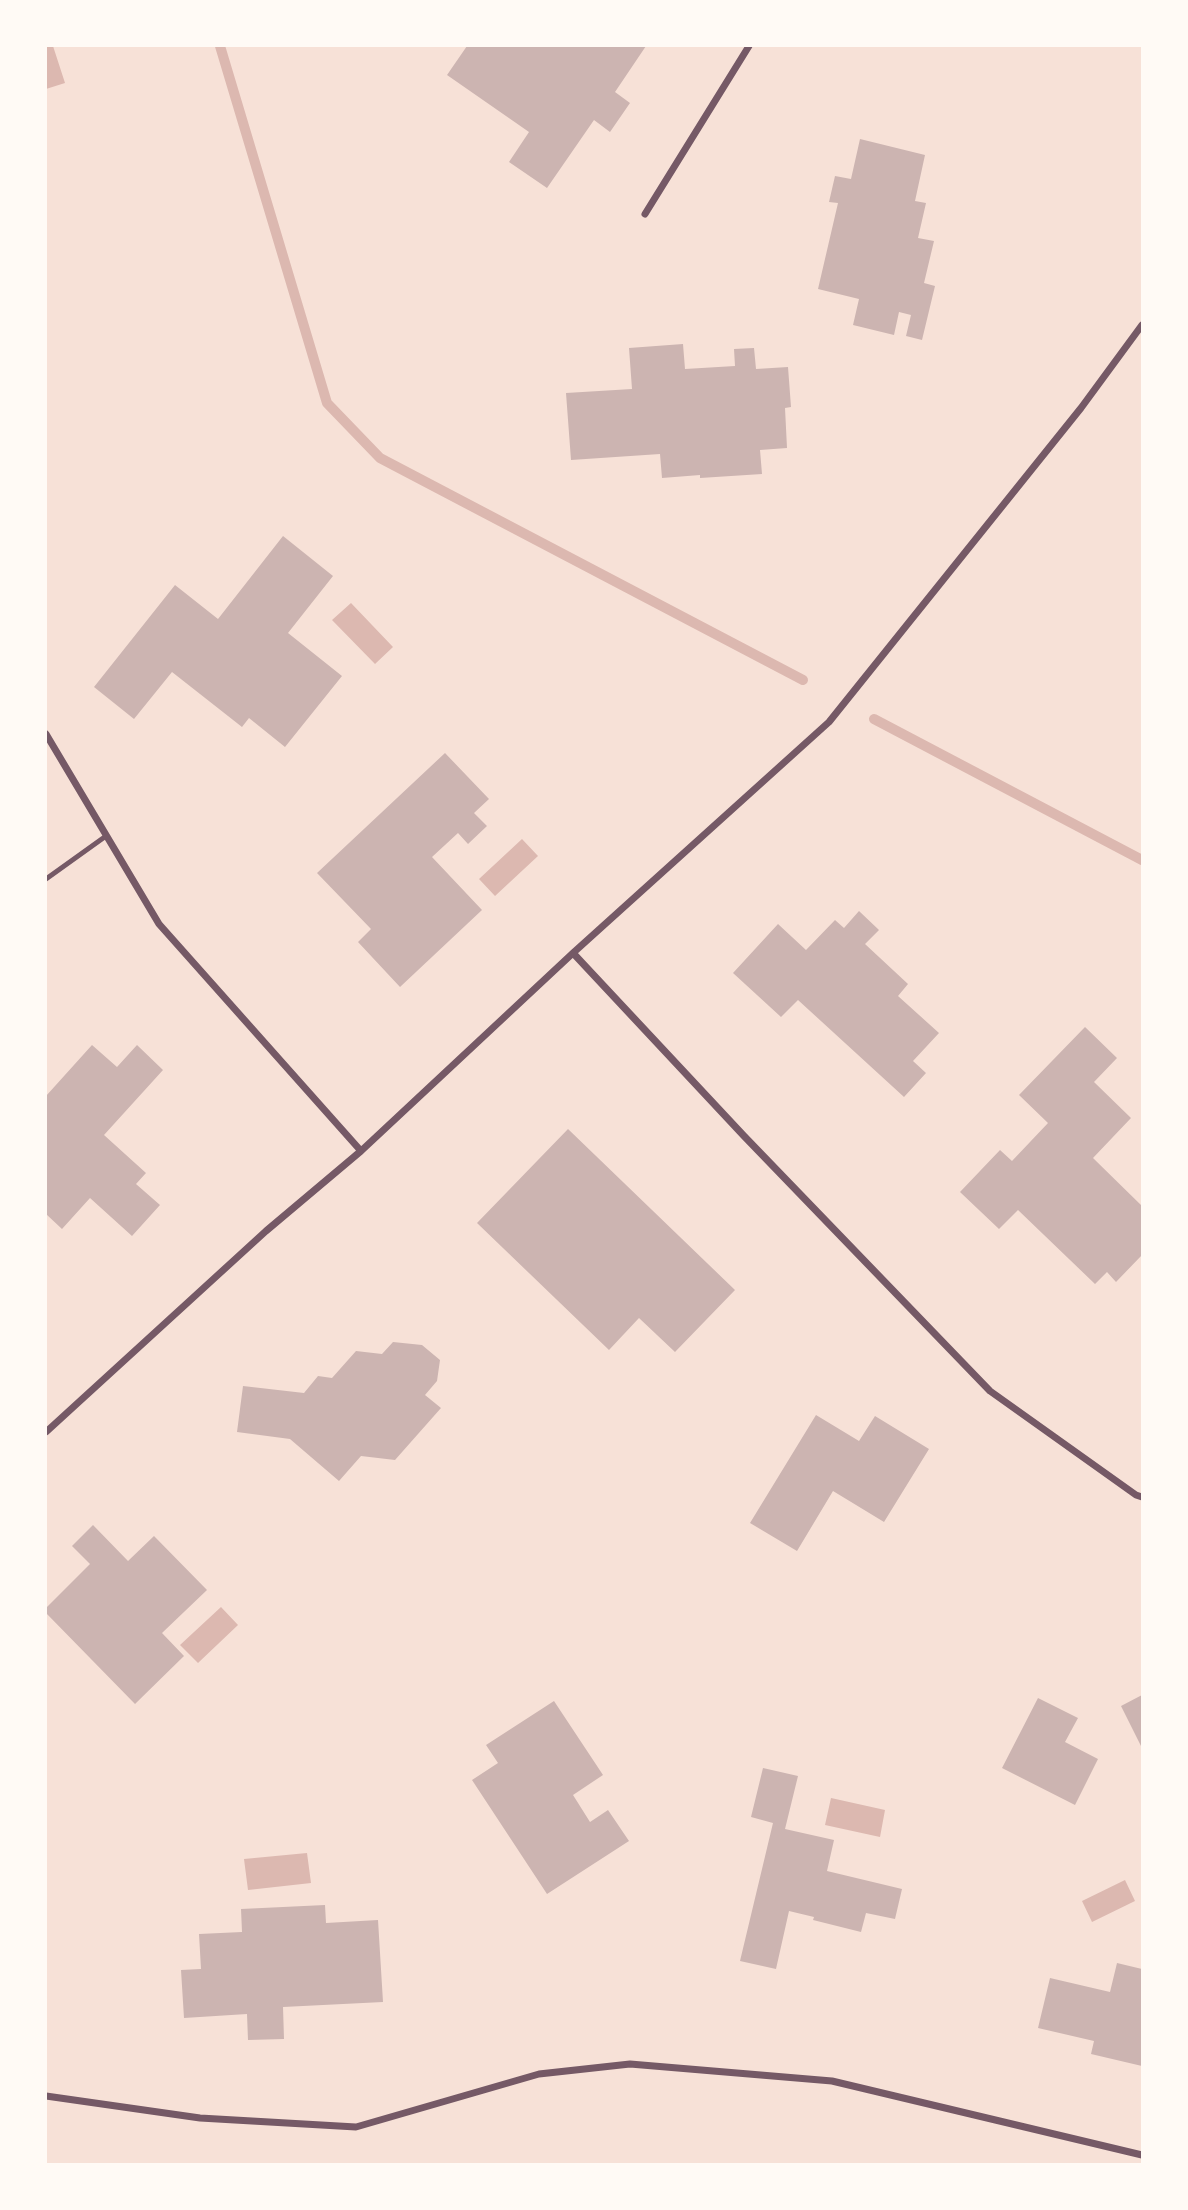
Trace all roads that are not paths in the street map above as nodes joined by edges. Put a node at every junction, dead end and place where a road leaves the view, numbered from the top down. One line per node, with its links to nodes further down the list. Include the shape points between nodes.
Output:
1 (750, 46): 2 (street)
2 (645, 214)
3 (1143, 326): 7 (street, via 829,722)
4 (46, 734): 5 (street)
5 (106, 836): 6 (lane); 8 (street, via 159,924)
6 (46, 879)
7 (573, 953): 8 (street); 10 (street, via 990,1391)
8 (361, 1151): 9 (street, via 266,1231)
9 (46, 1432)
10 (1143, 1497)
11 (46, 2096): 12 (street, via 200,2118 356,2127 539,2074 630,2064 832,2081)
12 (1143, 2155)

